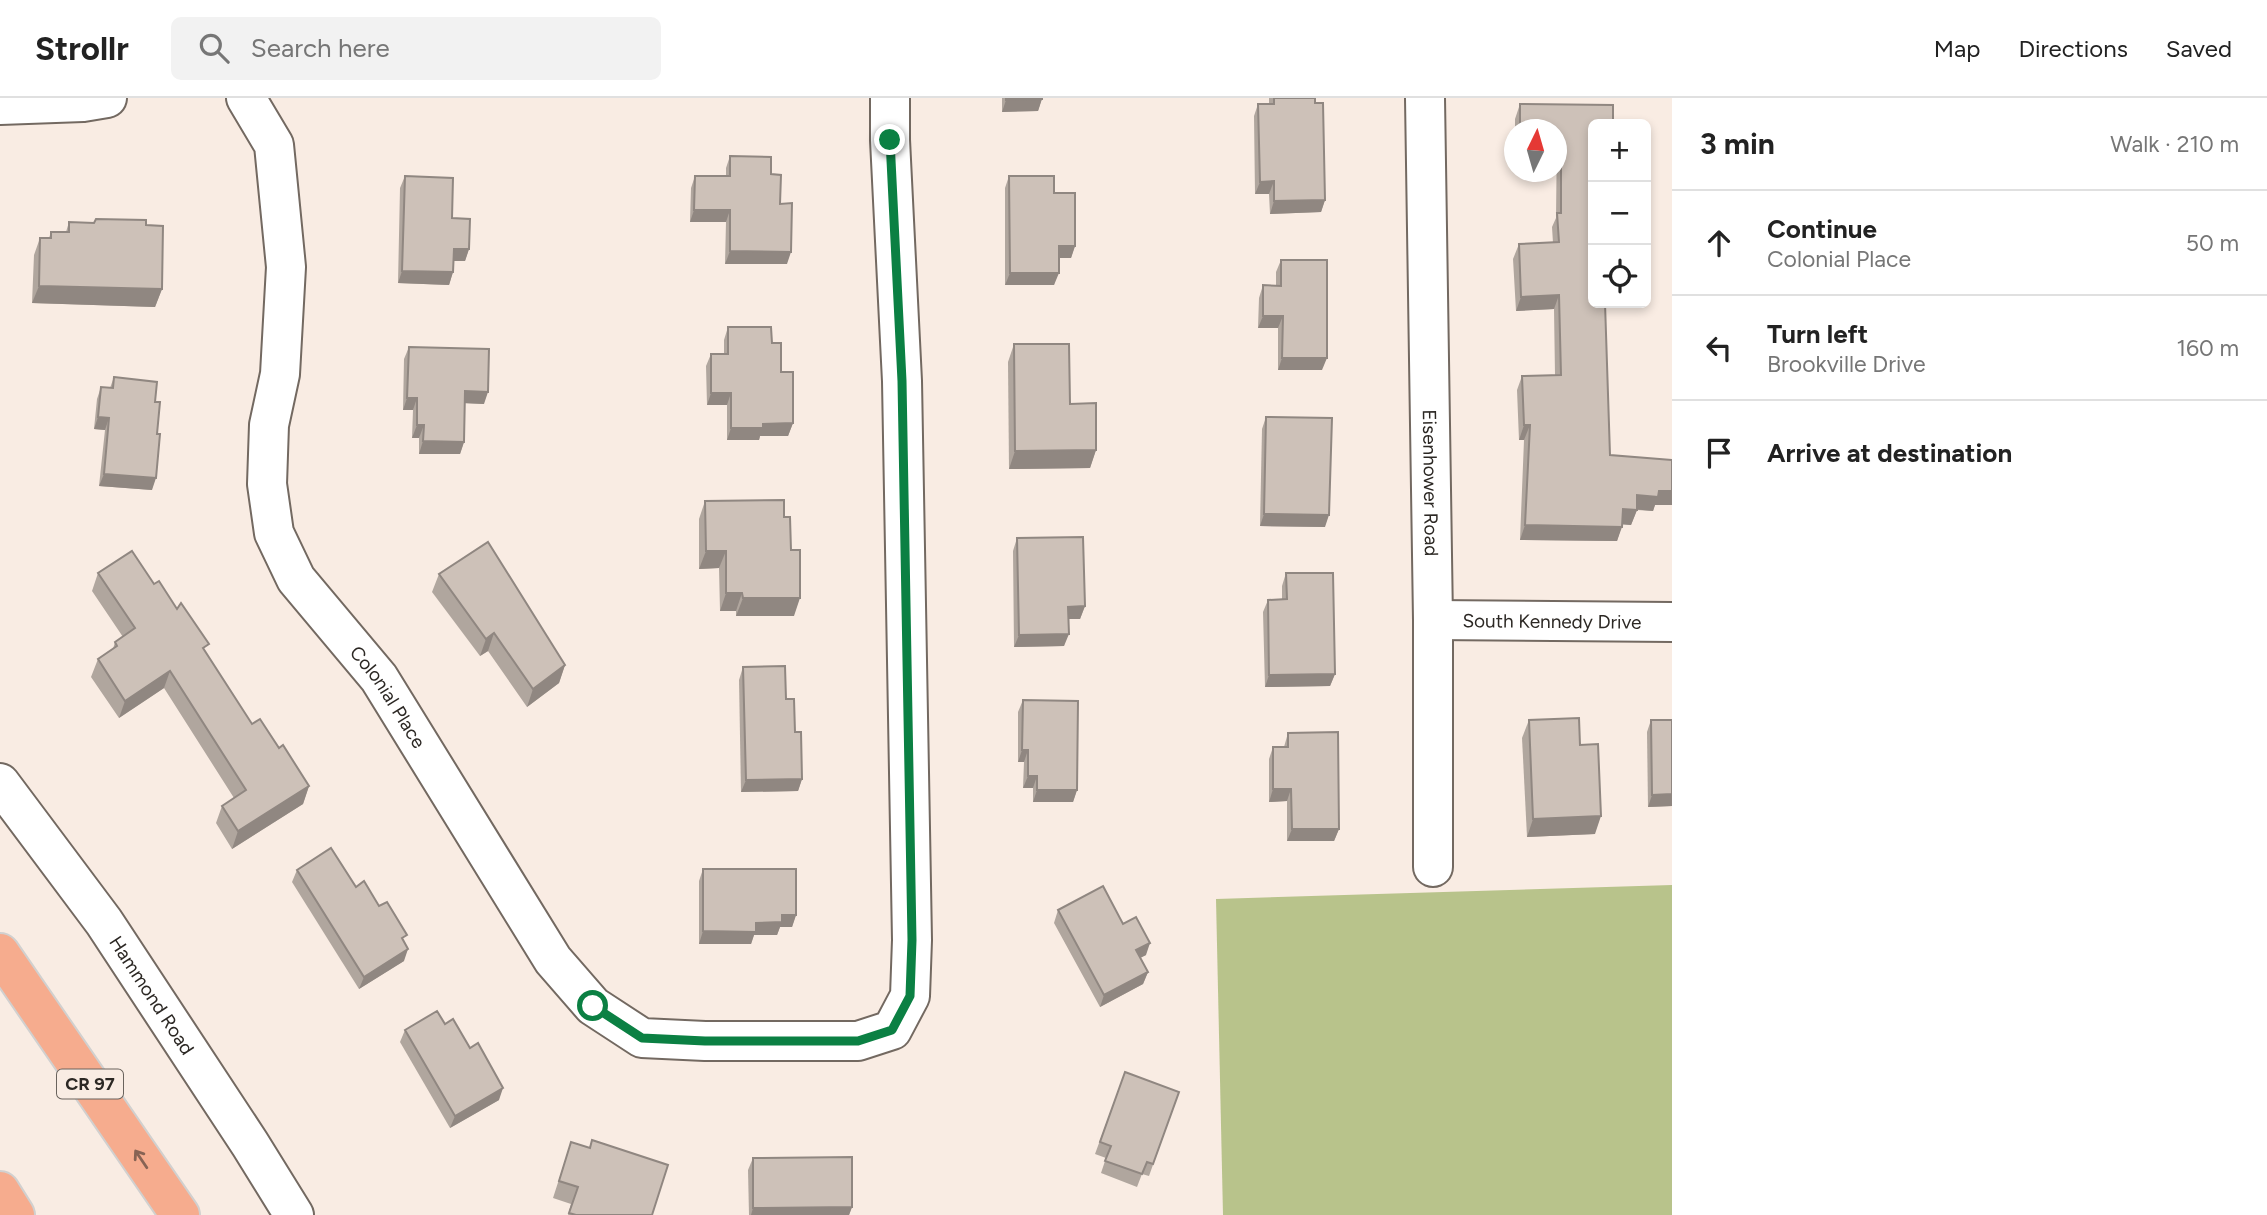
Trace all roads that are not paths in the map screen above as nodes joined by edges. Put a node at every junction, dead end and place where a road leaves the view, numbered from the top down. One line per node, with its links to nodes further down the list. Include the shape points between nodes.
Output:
1 (107, 98): 5 (street)
2 (246, 98): 3 (street, Colonial Place, via 274,145 286,267 267,484 274,533 296,579 379,678 553,960 593,1006 642,1038 705,1041 858,1041 892,1030 910,996 902,381)
3 (890, 98)
4 (1425, 98): 6 (street, Eisenhower Road)
5 (0, 104)
6 (1433, 620): 7 (street, South Kennedy Drive); 9 (street, Eisenhower Road)
7 (1672, 622)
8 (0, 783): 14 (street, Hammond Road, via 104,922)
9 (1433, 867)
10 (0, 953): 13 (highway, CR 97, one-way to 10)
11 (0, 1191): 12 (highway)
12 (15, 1215)
13 (180, 1215)
14 (294, 1215)

